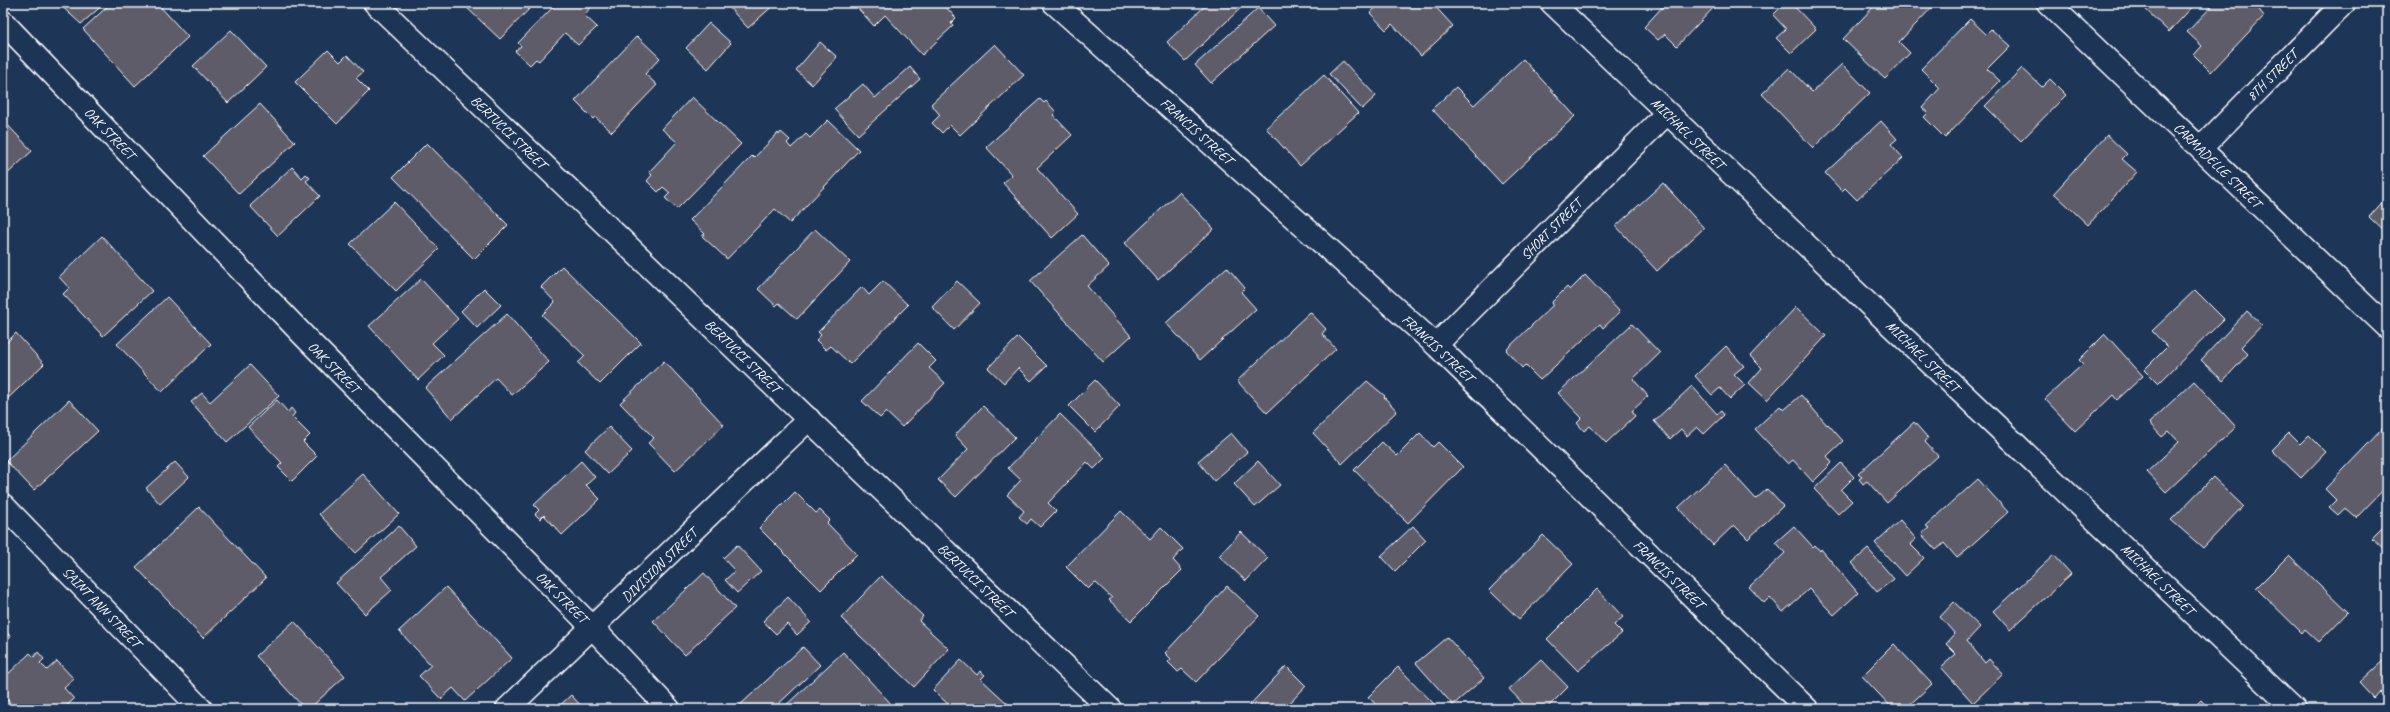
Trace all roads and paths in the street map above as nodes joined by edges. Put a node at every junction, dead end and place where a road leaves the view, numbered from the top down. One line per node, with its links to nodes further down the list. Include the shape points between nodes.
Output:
1 (375, 3): 11 (street, BERTUCCI STREET)
2 (1054, 3): 10 (street, FRANCIS STREET)
3 (1552, 3): 7 (street, MICHAEL STREET)
4 (2048, 3): 8 (street, CARMADELLE STREET)
5 (2344, 3): 8 (street, 8TH STREET)
6 (3, 22): 13 (street, OAK STREET, via 305,337)
7 (1667, 113): 10 (street, SHORT STREET); 19 (street, MICHAEL STREET)
8 (2201, 148): 9 (street, CARMADELLE STREET)
9 (2387, 327)
10 (1436, 345): 18 (street, FRANCIS STREET)
11 (809, 419): 13 (street, DIVISION STREET); 17 (street, BERTUCCI STREET)
12 (3, 505): 14 (street, SAINT ANN STREET)
13 (593, 628): 15 (street, DIVISION STREET); 16 (street, OAK STREET)
14 (201, 709)
15 (507, 709)
16 (669, 709)
17 (1110, 709)
18 (1806, 709)
19 (2294, 709)

